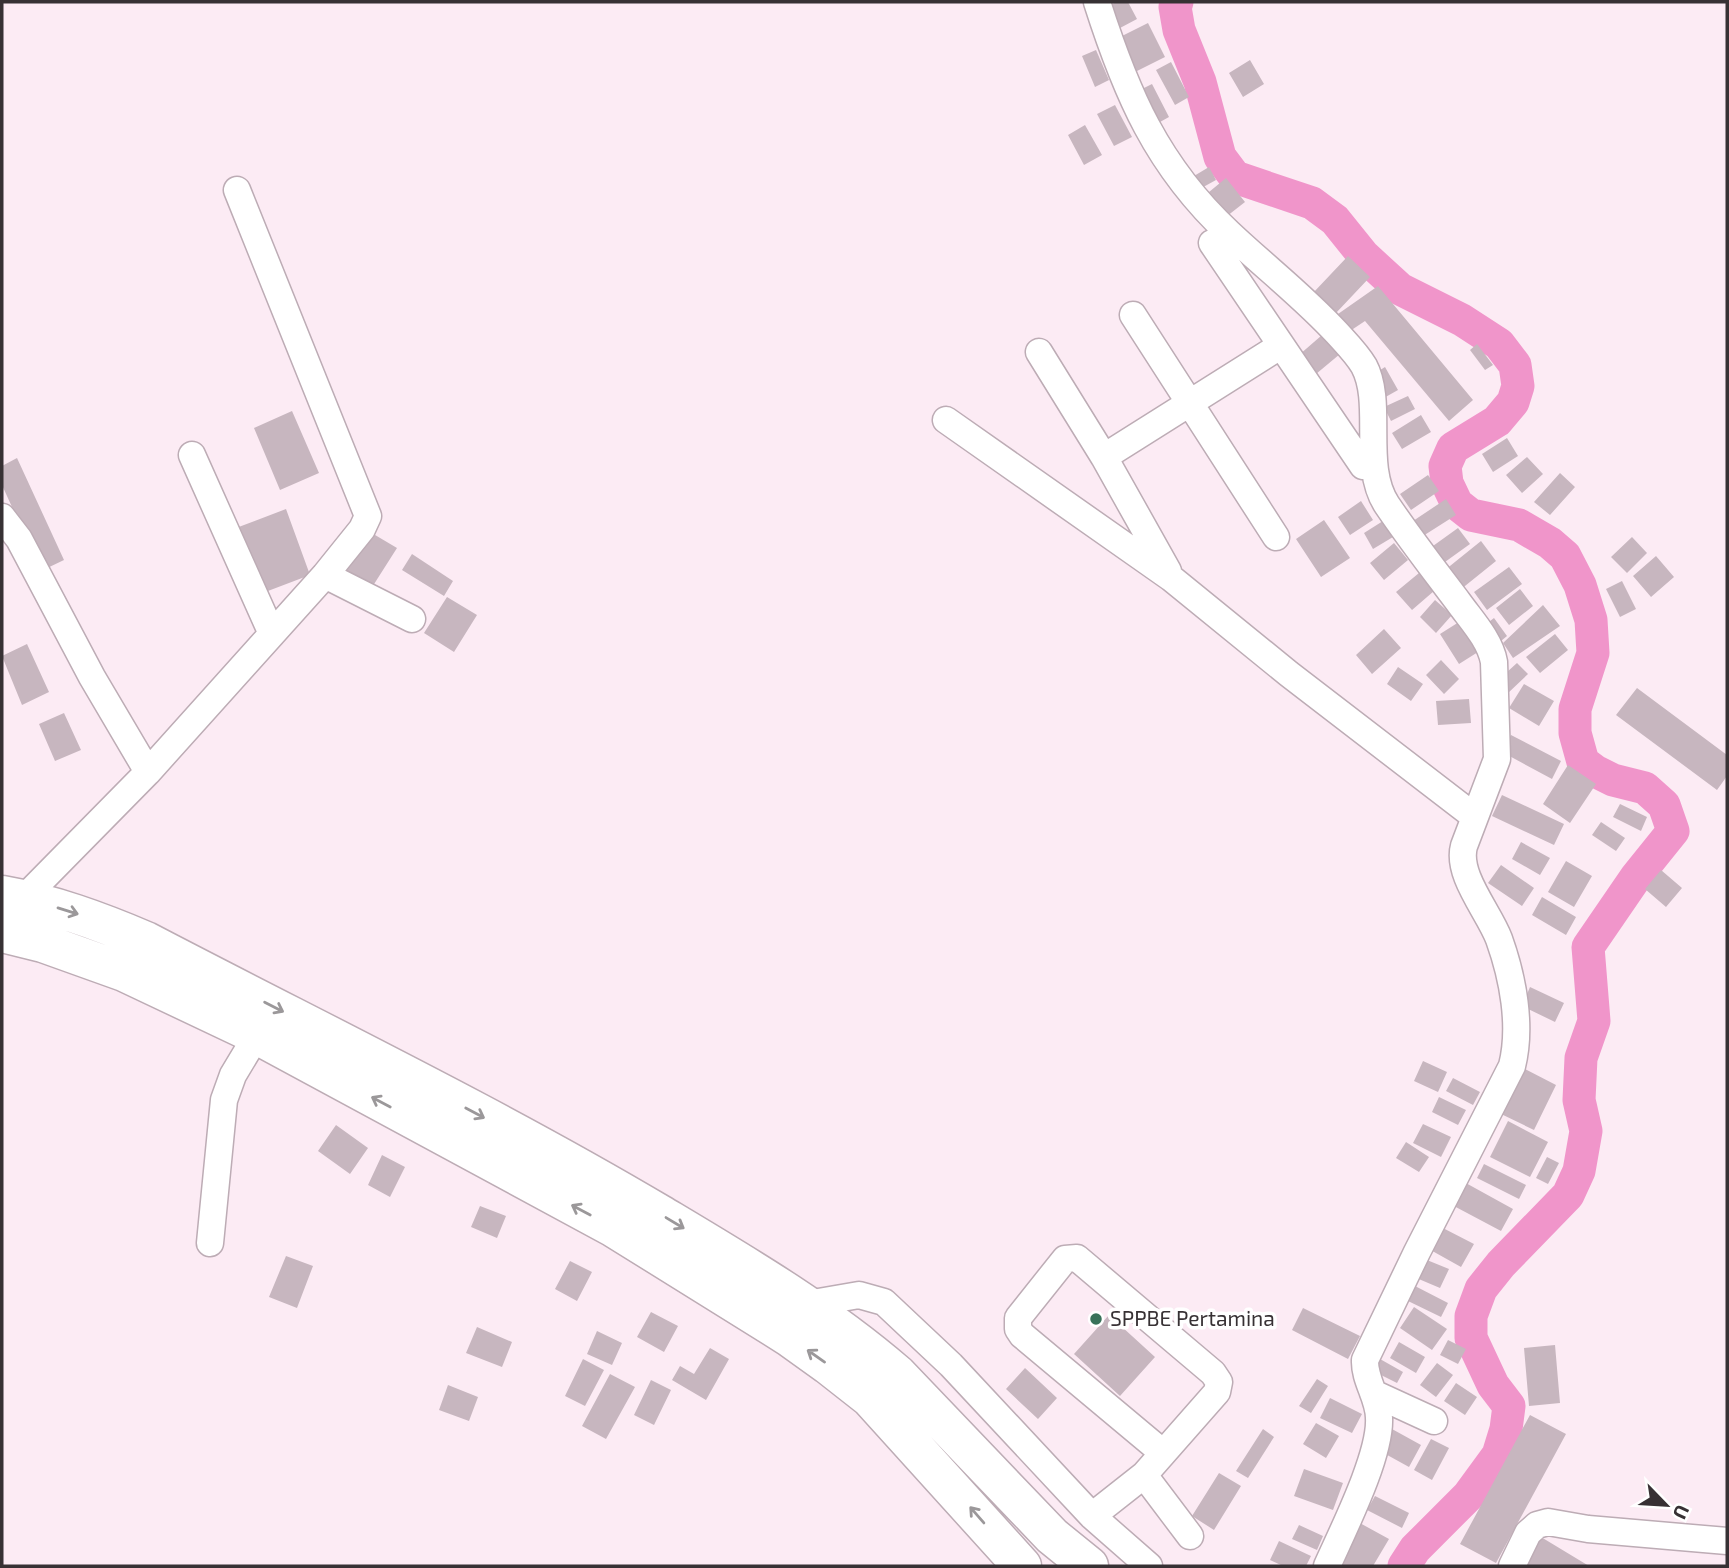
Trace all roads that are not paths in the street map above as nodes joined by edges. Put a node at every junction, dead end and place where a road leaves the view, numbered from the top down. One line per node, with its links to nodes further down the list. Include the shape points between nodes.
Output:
1 (1097, 2): 19 (street, via 1146,128 1184,186 1315,309 1364,366 1370,385 1375,467 1385,503 1493,656 1497,759)
2 (237, 190): 14 (street, via 368,512 362,529)
3 (1212, 243): 5 (street)
4 (1133, 315): 7 (street)
5 (1280, 346): 7 (street); 11 (street)
6 (1039, 352): 10 (street)
7 (1190, 403): 10 (street); 13 (street)
8 (946, 420): 15 (street)
9 (192, 455): 17 (street)
10 (1104, 457): 15 (street)
11 (1363, 466)
12 (2, 517): 18 (street, via 19,539)
13 (1276, 537)
14 (325, 575): 16 (street); 17 (street)
15 (1171, 578): 19 (street)
16 (412, 619)
17 (272, 634): 18 (street)
18 (148, 772): 20 (street)
19 (1475, 817): 25 (street, via 1463,863 1504,954 1515,1007 1516,1044 1511,1066 1365,1360)
20 (12, 897): 24 (highway, one-way to 24, via 91,918 146,942 365,1054 585,1170)
21 (2, 933): 22 (highway, via 124,972)
22 (257, 1035): 23 (street, via 224,1100); 32 (highway, one-way to 22, via 870,1398 809,1351 614,1228)
23 (210, 1243)
24 (807, 1304): 29 (street, via 844,1296 884,1302 951,1365); 33 (highway, via 897,1374 1052,1536)
25 (1373, 1393): 26 (street); 35 (street, via 1379,1416 1377,1442)
26 (1434, 1421)
27 (1162, 1452): 27 (street, via 1018,1329 1018,1318 1065,1259 1077,1258 1217,1378 1217,1391); 28 (street)
28 (1144, 1475): 29 (street); 30 (street)
29 (1092, 1516): 34 (street)
30 (1190, 1535)
31 (1727, 1541): 36 (street, via 1549,1522 1528,1533)
32 (1022, 1566)
33 (1089, 1566)
34 (1149, 1566)
35 (1328, 1566)
36 (1512, 1566)

